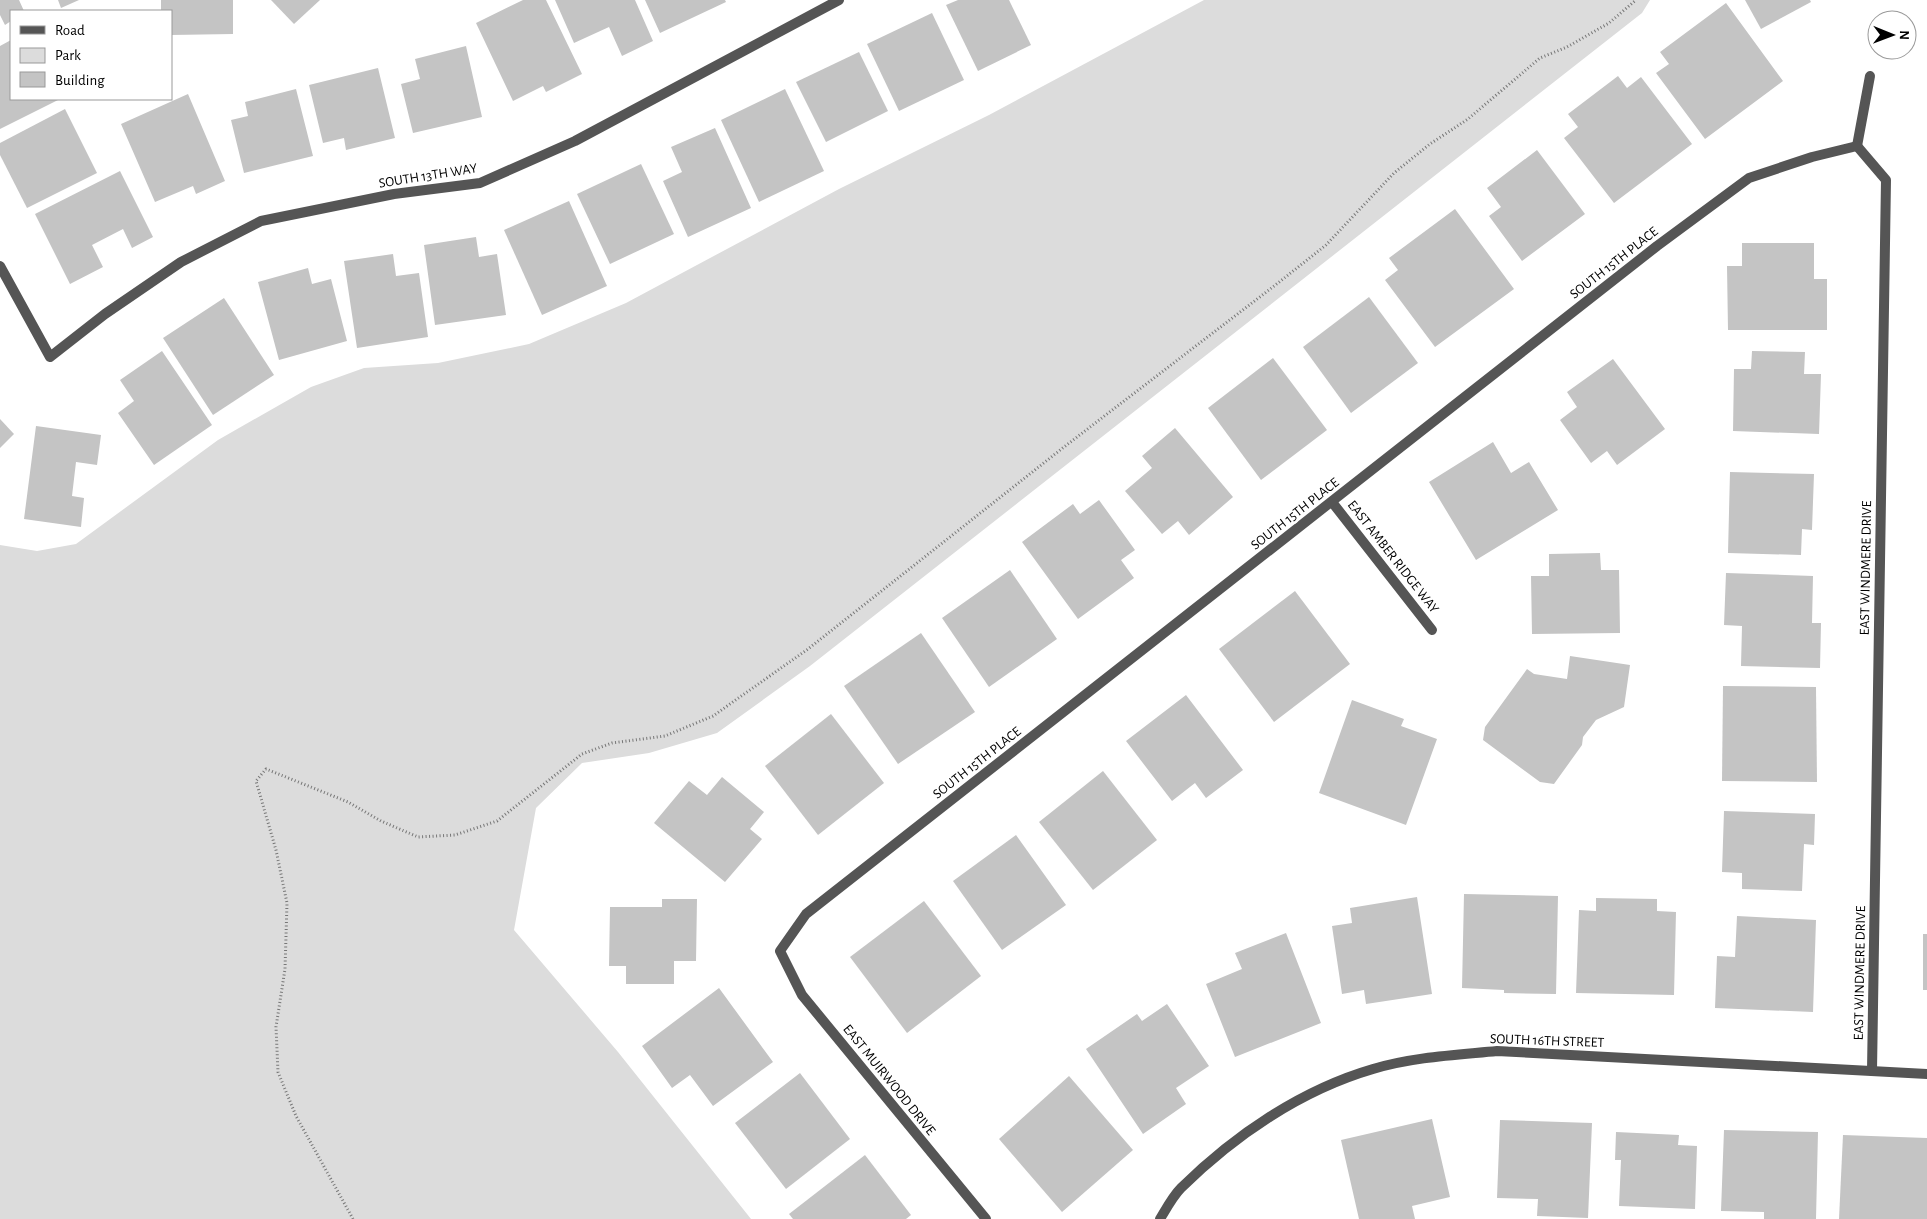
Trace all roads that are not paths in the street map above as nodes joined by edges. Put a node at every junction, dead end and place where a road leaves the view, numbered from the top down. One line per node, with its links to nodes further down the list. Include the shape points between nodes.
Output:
1 (839, 0): 4 (street, SOUTH 13TH WAY, via 575,141 480,183 394,194 261,221 181,262 104,314 50,357)
2 (1870, 76): 3 (street)
3 (1857, 146): 5 (street, SOUTH 15TH PLACE, via 1749,178 1657,246); 8 (street, EAST WINDMERE DRIVE, via 1886,180)
4 (0, 266)
5 (1332, 502): 6 (street, EAST AMBER RIDGE WAY); 7 (street, SOUTH 15TH PLACE, via 806,914)
6 (1432, 630)
7 (780, 951): 10 (street, EAST MUIRWOOD DRIVE, via 802,995)
8 (1872, 1071): 9 (street, SOUTH 16TH STREET); 11 (street, SOUTH 16TH STREET, via 1497,1051 1374,1069 1317,1090 1250,1130 1180,1189)
9 (1927, 1074)
10 (986, 1219)
11 (1160, 1219)

